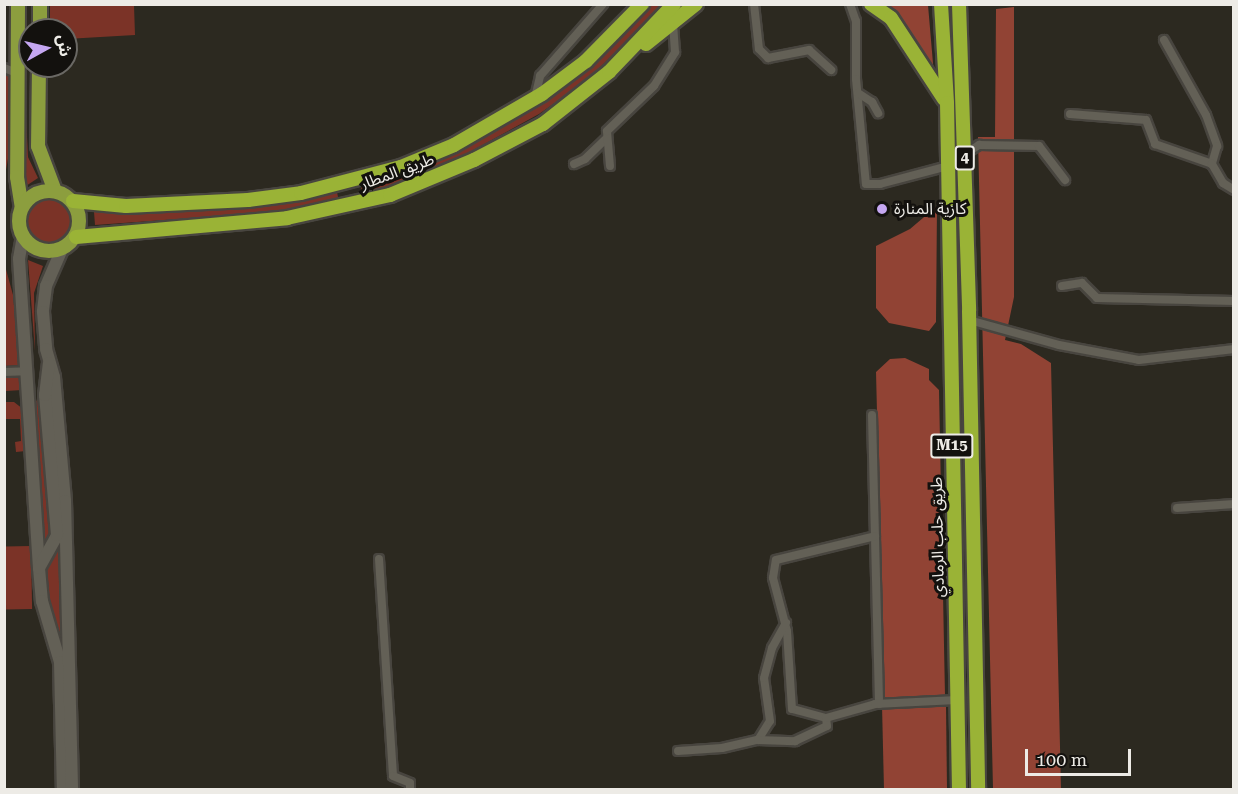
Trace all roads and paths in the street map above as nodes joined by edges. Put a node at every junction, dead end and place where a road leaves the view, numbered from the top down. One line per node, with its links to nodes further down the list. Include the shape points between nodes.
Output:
1 (603, 4): 20 (street, via 540,76)
2 (642, 4): 20 (highway, طريق المطار, via 586,61)
3 (674, 4): 17 (highway, طريق المطار)
4 (696, 4): 13 (highway)
5 (754, 4): 16 (street, via 759,49 768,58 809,50)
6 (850, 4): 19 (street, via 856,21)
7 (871, 4): 21 (highway, via 891,18)
8 (941, 4): 21 (highway, طريق حلب الرمادي)
9 (959, 4): 25 (highway, 4)
10 (966, 4): 25 (highway, via 962,28)
11 (18, 10): 12 (main road); 15 (main road)
12 (40, 10)
13 (673, 22): 17 (highway); 26 (street, via 675,52 654,86 607,131)
14 (1164, 39): 29 (street, via 1206,115 1217,146)
15 (11, 70): 22 (main road, via 31,90); 38 (main road)
16 (831, 70)
17 (609, 72): 37 (highway, طريق المطار, via 543,124 474,160 390,195)
18 (38, 78): 22 (main road)
19 (858, 93): 23 (street, via 872,102); 31 (street, via 866,184 880,184)
20 (535, 98): 33 (highway, طريق المطار, via 454,145)
21 (946, 103): 31 (highway, طريق حلب الرمادي / M15)
22 (37, 112): 35 (main road, via 38,146)
23 (878, 113)
24 (1070, 114): 29 (street, via 1146,120 1155,144)
25 (964, 130): 27 (highway, 4)
26 (606, 139): 28 (street); 30 (street)
27 (965, 154): 32 (street, via 979,145 1039,146); 44 (highway, 4)
28 (574, 164)
29 (1212, 164): 34 (street, via 1223,183)
30 (610, 166)
31 (948, 166): 58 (highway, طريق حلب الرمادي / M15)
32 (1065, 180)
33 (350, 182): 36 (highway, طريق المطار, via 301,193 217,202 126,206); 37 (highway)
34 (1233, 190)
35 (55, 191): 36 (main road); 38 (main road, via 32,196)
36 (73, 201): 40 (main road, via 80,219)
37 (354, 205): 40 (highway, طريق المطار, via 287,218)
38 (22, 207): 39 (main road, via 19,217)
39 (23, 236): 41 (main road, via 44,252); 47 (main road, via 19,259)
40 (76, 237): 41 (main road)
41 (62, 249): 46 (main road, via 44,297)
42 (1062, 286): 43 (street, via 1082,283 1097,298)
43 (1233, 301)
44 (969, 315): 45 (street, via 1059,345 1138,360); 68 (highway, M15)
45 (1233, 348)
46 (46, 349): 47 (main road); 49 (main road)
47 (27, 371): 48 (street); 50 (main road)
48 (4, 372)
49 (50, 388): 50 (main road); 56 (main road, via 57,535); 61 (main road, via 66,509)
50 (28, 394): 56 (main road)
51 (872, 415): 54 (street)
52 (1233, 504): 53 (street)
53 (1177, 508)
54 (875, 536): 57 (street, via 776,560 773,578); 59 (street)
55 (379, 559): 66 (street, via 393,776 410,783)
56 (39, 568): 61 (main road, via 42,601 60,656)
57 (786, 623): 60 (street, via 792,709); 62 (street, via 772,648 764,678 770,721)
58 (957, 700): 59 (street); 67 (highway, طريق حلب الرمادي / M15)
59 (879, 704): 60 (street)
60 (826, 718): 62 (street, via 827,726 795,741)
61 (66, 726): 64 (main road); 65 (main road)
62 (758, 740): 63 (street, via 722,748)
63 (678, 751)
64 (63, 789)
65 (72, 789)
66 (410, 789)
67 (959, 789)
68 (978, 789)

